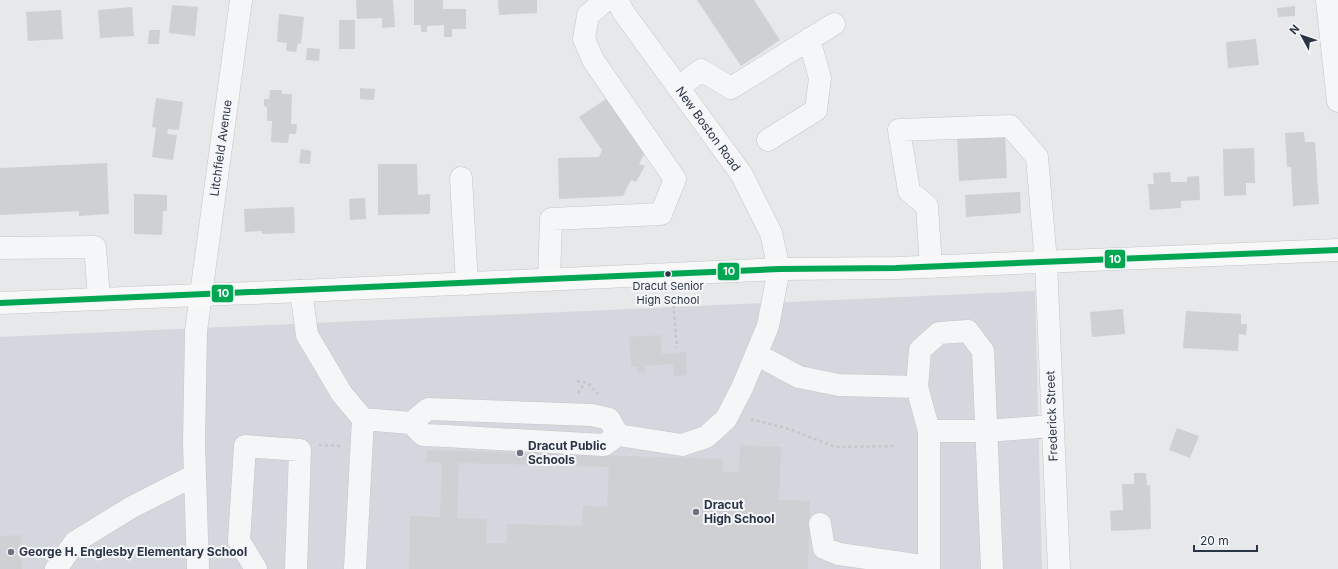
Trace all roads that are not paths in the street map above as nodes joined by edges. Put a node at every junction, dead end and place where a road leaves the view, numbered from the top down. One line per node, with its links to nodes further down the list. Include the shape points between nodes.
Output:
1 (241, 0): 19 (street, Litchfield Avenue)
2 (606, 0): 16 (street, via 588,15 584,39 593,60 675,179 661,214 551,219)
3 (617, 0): 7 (street, New Boston Road)
4 (1331, 8): 8 (street)
5 (834, 24): 6 (street)
6 (809, 39): 7 (street, via 731,88 701,70); 9 (street, via 820,78 816,110)
7 (678, 88): 15 (street, New Boston Road, via 742,175 771,233)
8 (1338, 101)
9 (768, 140)
10 (461, 178): 17 (street)
11 (0, 248): 20 (street, via 95,247)
12 (1338, 250): 13 (main road)
13 (1046, 262): 14 (main road); 14 (street, Frederick Street, via 1037,157 1010,126 899,130 909,191 927,206); 26 (street, Frederick Street)
14 (931, 267): 15 (main road)
15 (779, 269): 16 (main road); 22 (street, via 768,326)
16 (549, 280): 17 (main road)
17 (467, 284): 18 (main road)
18 (301, 291): 19 (main road); 24 (street, via 307,335 342,394)
19 (201, 296): 20 (main road); 30 (street, Litchfield Avenue, via 196,331)
20 (99, 298): 21 (main road)
21 (0, 303)
22 (756, 354): 23 (street, via 799,377 839,385); 29 (street, via 726,419 706,437 682,444)
23 (917, 387): 27 (street); 28 (street, via 920,350 939,333 968,331 983,351)
24 (363, 418): 25 (street); 37 (street)
25 (411, 423): 29 (street, via 423,435 604,445); 29 (street, via 428,409 592,415 609,419)
26 (1053, 426): 28 (street); 39 (street, Frederick Street)
27 (929, 431): 28 (street); 33 (street)
28 (986, 431): 38 (street)
29 (618, 436)
30 (194, 475): 32 (street, via 132,507 75,542); 34 (street, Litchfield Avenue)
31 (820, 524): 33 (street, via 824,548 839,554)
32 (53, 561)
33 (929, 568)
34 (198, 569)
35 (256, 569): 36 (street, via 239,541 245,446 300,450)
36 (296, 569)
37 (355, 569)
38 (992, 569)
39 (1059, 569)

